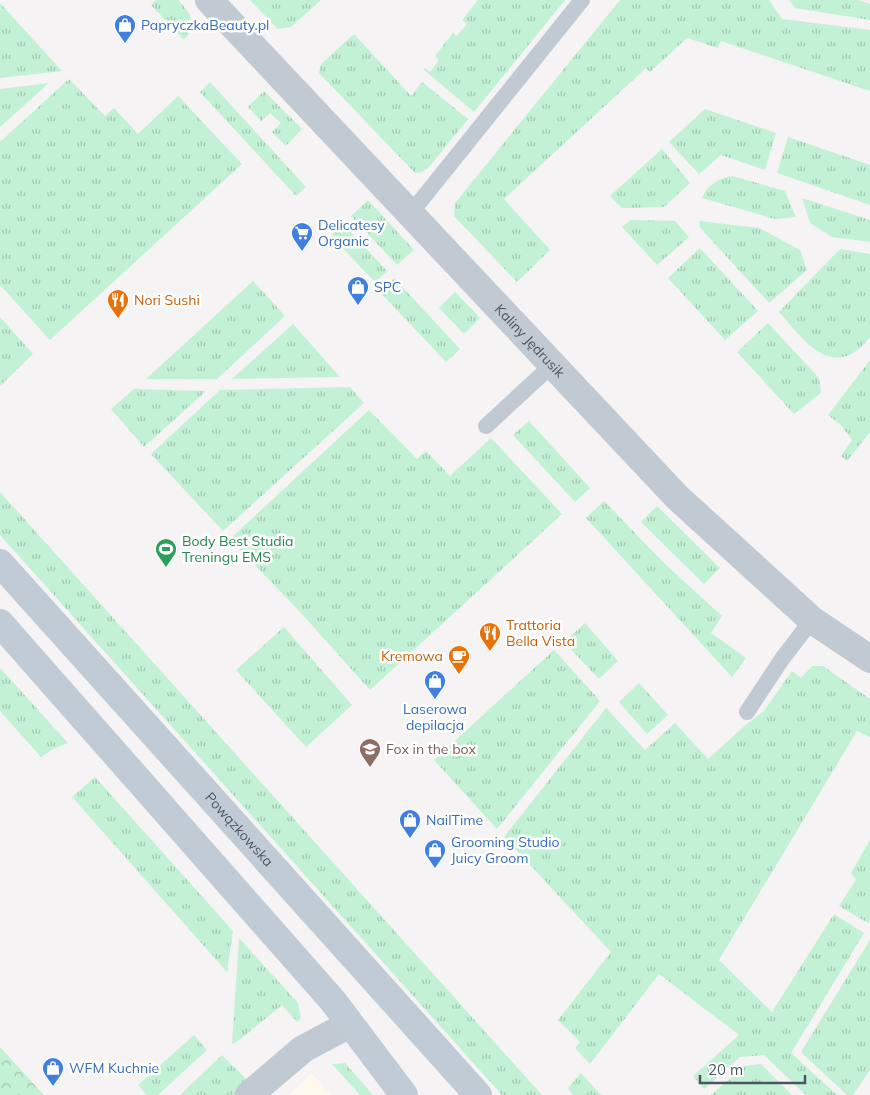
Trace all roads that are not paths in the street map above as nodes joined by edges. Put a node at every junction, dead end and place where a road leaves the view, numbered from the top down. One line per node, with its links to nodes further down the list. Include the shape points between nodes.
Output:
1 (208, 0): 3 (street, Kaliny Jędrusik)
2 (582, 0): 3 (lane)
3 (410, 214): 4 (street, Kaliny Jędrusik)
4 (552, 365): 5 (lane); 7 (street, Kaliny Jędrusik, via 677,497)
5 (486, 426)
6 (0, 563): 14 (main road, Powązkowska)
7 (812, 620): 9 (street, Kaliny Jędrusik); 10 (lane)
8 (0, 622): 11 (main road)
9 (870, 659)
10 (747, 712)
11 (350, 1024): 12 (street, via 303,1049); 13 (main road)
12 (249, 1095)
13 (404, 1095)
14 (478, 1095)

